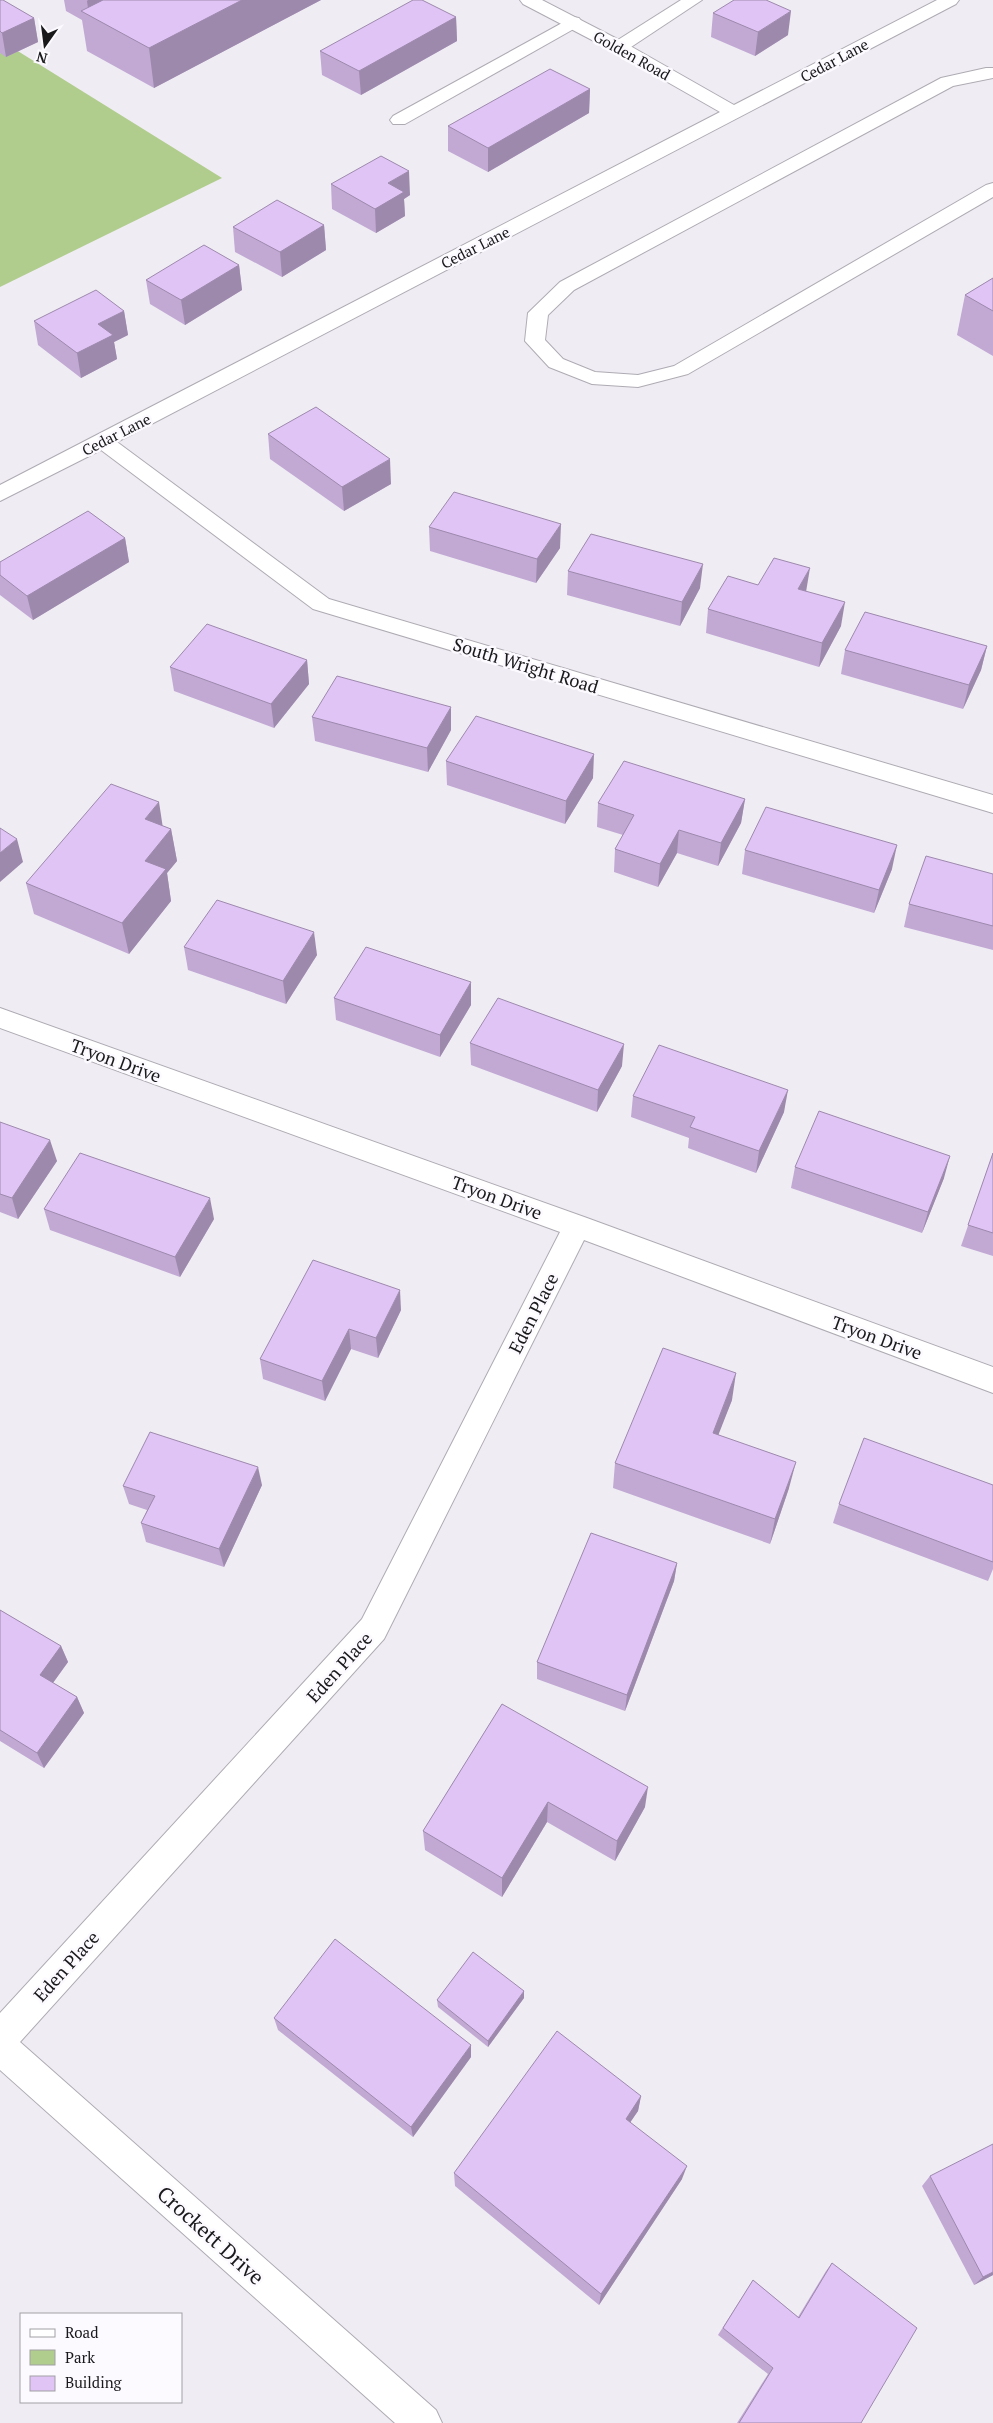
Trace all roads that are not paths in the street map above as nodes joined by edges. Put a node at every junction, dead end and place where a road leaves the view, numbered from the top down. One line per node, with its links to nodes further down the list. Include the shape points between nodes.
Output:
1 (529, 0): 4 (street, Golden Road)
2 (693, 0): 5 (street)
3 (950, 0): 7 (street, Cedar Lane)
4 (573, 22): 5 (street, Golden Road); 8 (street)
5 (619, 46): 7 (street, Golden Road)
6 (993, 73): 9 (street, via 947,82 567,286 538,313 536,341 556,363 592,378 638,381 681,370)
7 (734, 113): 10 (street, Cedar Lane)
8 (399, 120)
9 (993, 189)
10 (102, 441): 11 (street, Cedar Lane); 12 (street, South Wright Road, via 322,604)
11 (0, 494)
12 (993, 804)
13 (0, 1018): 14 (street, Tryon Drive)
14 (577, 1226): 15 (street, Tryon Drive); 16 (street, Eden Place, via 373,1629)
15 (993, 1380)
16 (0, 2038)
17 (0, 2047): 18 (street, Crockett Drive)
18 (422, 2423)

